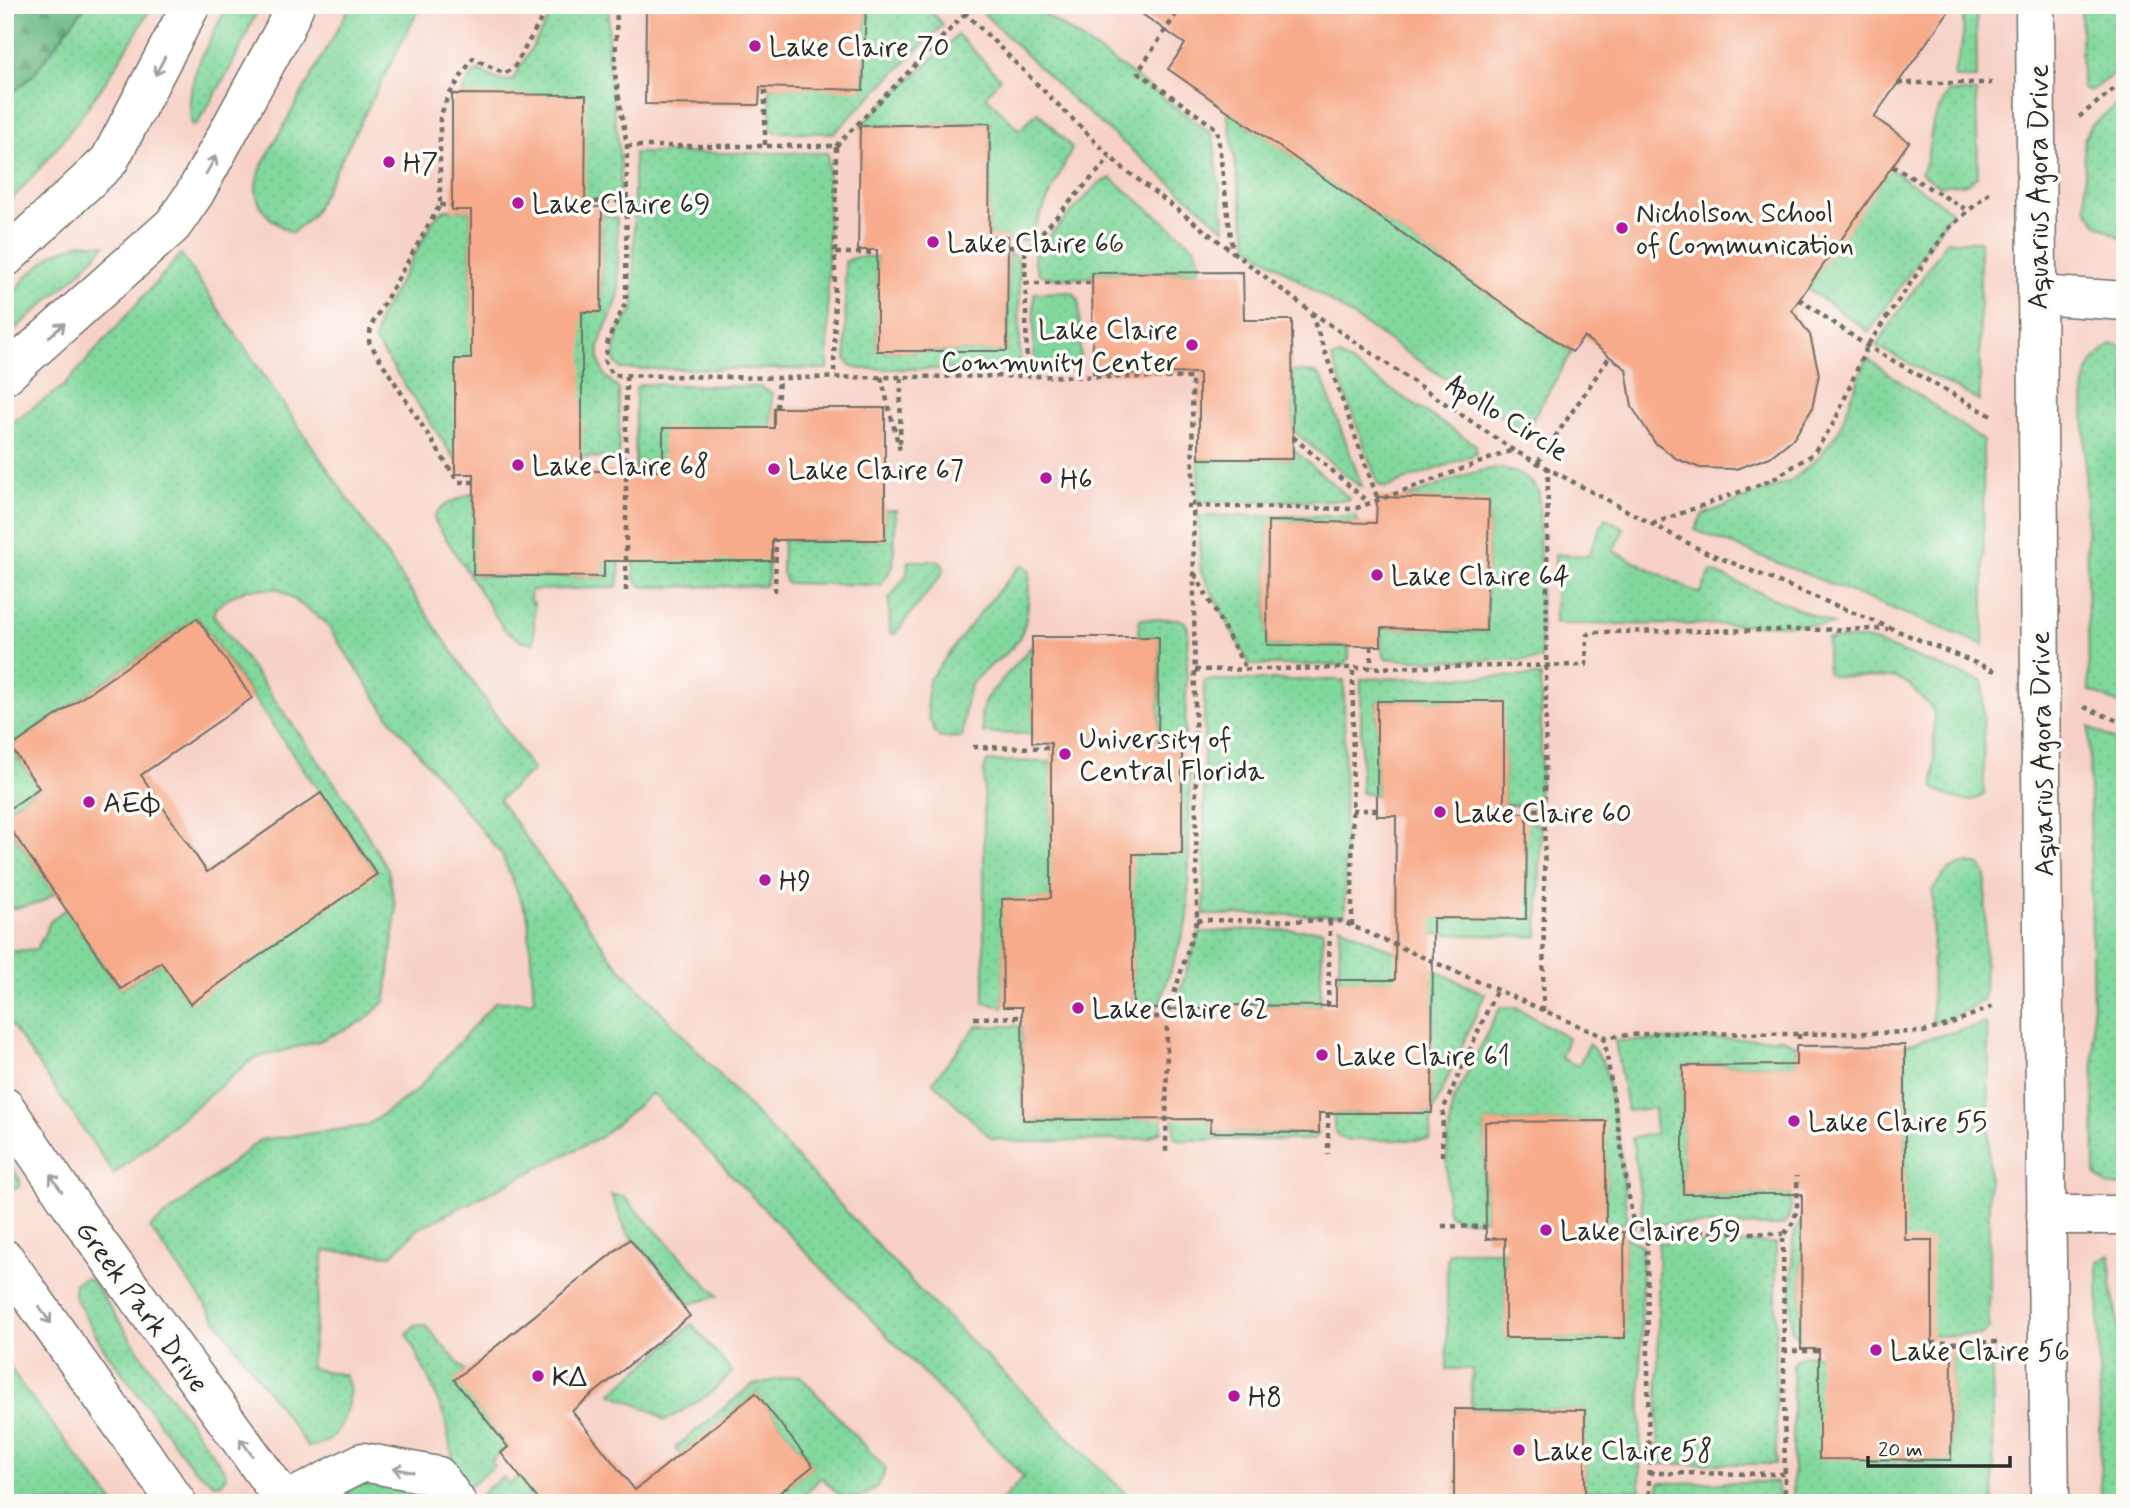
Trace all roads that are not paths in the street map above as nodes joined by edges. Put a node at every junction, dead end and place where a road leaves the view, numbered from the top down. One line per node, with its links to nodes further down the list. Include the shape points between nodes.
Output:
1 (191, 5): 4 (street, one-way to 4, via 109,161)
2 (295, 5): 7 (street, one-way to 2, via 173,225 195,193)
3 (2035, 5): 5 (street, Aquarius Agora Drive)
4 (5, 258)
5 (2038, 295): 6 (street); 9 (street, Aquarius Agora Drive)
6 (2125, 301)
7 (5, 374)
8 (5, 1107): 12 (street, Greek Park Drive, one-way to 8)
9 (2046, 1215): 10 (street); 15 (street, Aquarius Agora Drive)
10 (2125, 1215)
11 (5, 1259): 13 (street, one-way to 13)
12 (285, 1502): 14 (street, one-way to 12, via 438,1476 363,1462)
13 (177, 1503)
14 (457, 1503)
15 (2050, 1503)

